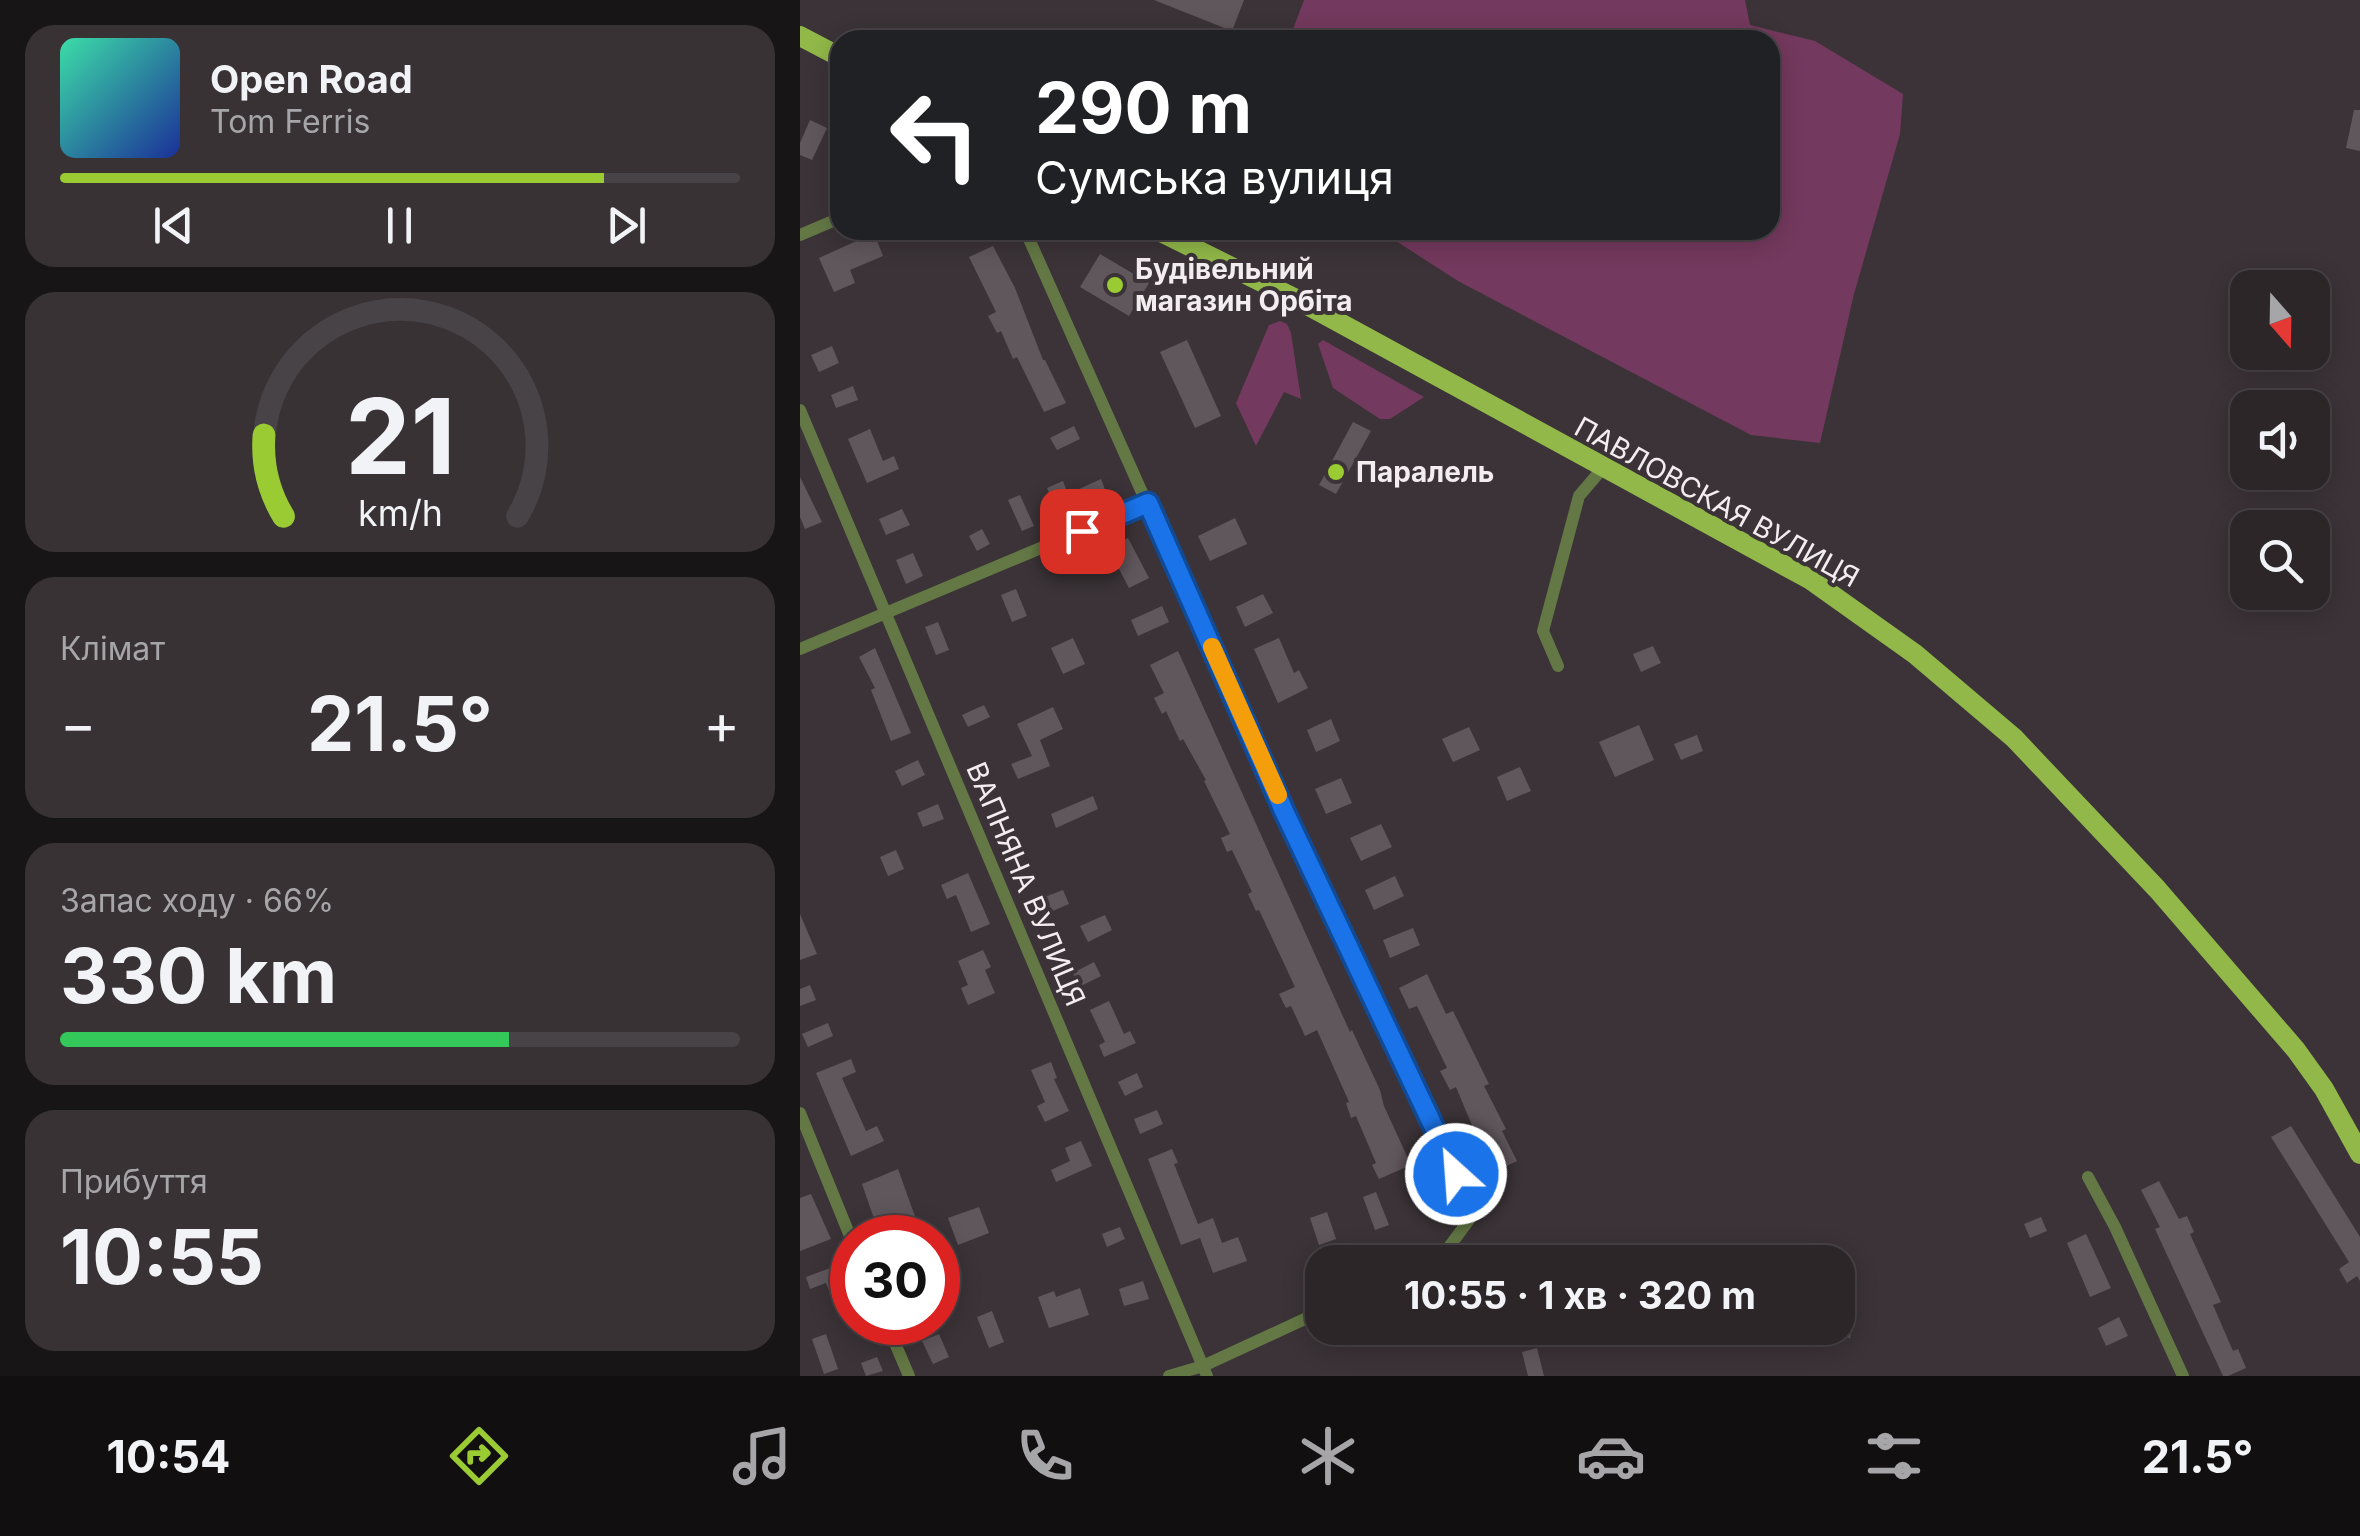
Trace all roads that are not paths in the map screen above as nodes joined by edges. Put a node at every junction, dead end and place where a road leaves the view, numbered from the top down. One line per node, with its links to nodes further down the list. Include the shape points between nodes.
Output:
1 (800, 33): 2 (main road)
2 (830, 51)
3 (800, 54): 4 (main road)
4 (830, 56)
5 (830, 222): 6 (street)
6 (800, 235)
7 (1030, 240): 11 (street)
8 (1177, 240): 10 (main road, ПАВЛОВСКАЯ ВУЛИЦЯ)
9 (800, 410): 12 (street, ВАПНЯНА ВУЛИЦЯ)
10 (1602, 469): 14 (street, via 1579,496 1542,631); 16 (main road, ПАВЛОВСКАЯ ВУЛИЦЯ, via 1811,580 1915,654 2014,738 2157,888 2296,1050)
11 (1148, 503): 12 (street); 19 (street, via 1456,1174 1469,1220)
12 (884, 614): 13 (street); 22 (street, ВАПНЯНА ВУЛИЦЯ)
13 (800, 649)
14 (1558, 666)
15 (800, 1114): 18 (street)
16 (2360, 1154)
17 (2088, 1177): 25 (street)
18 (841, 1215)
19 (1450, 1245)
20 (1305, 1320): 22 (street)
21 (896, 1345): 23 (street)
22 (1205, 1371): 24 (street)
23 (909, 1376)
24 (1168, 1376)
25 (2183, 1376)

